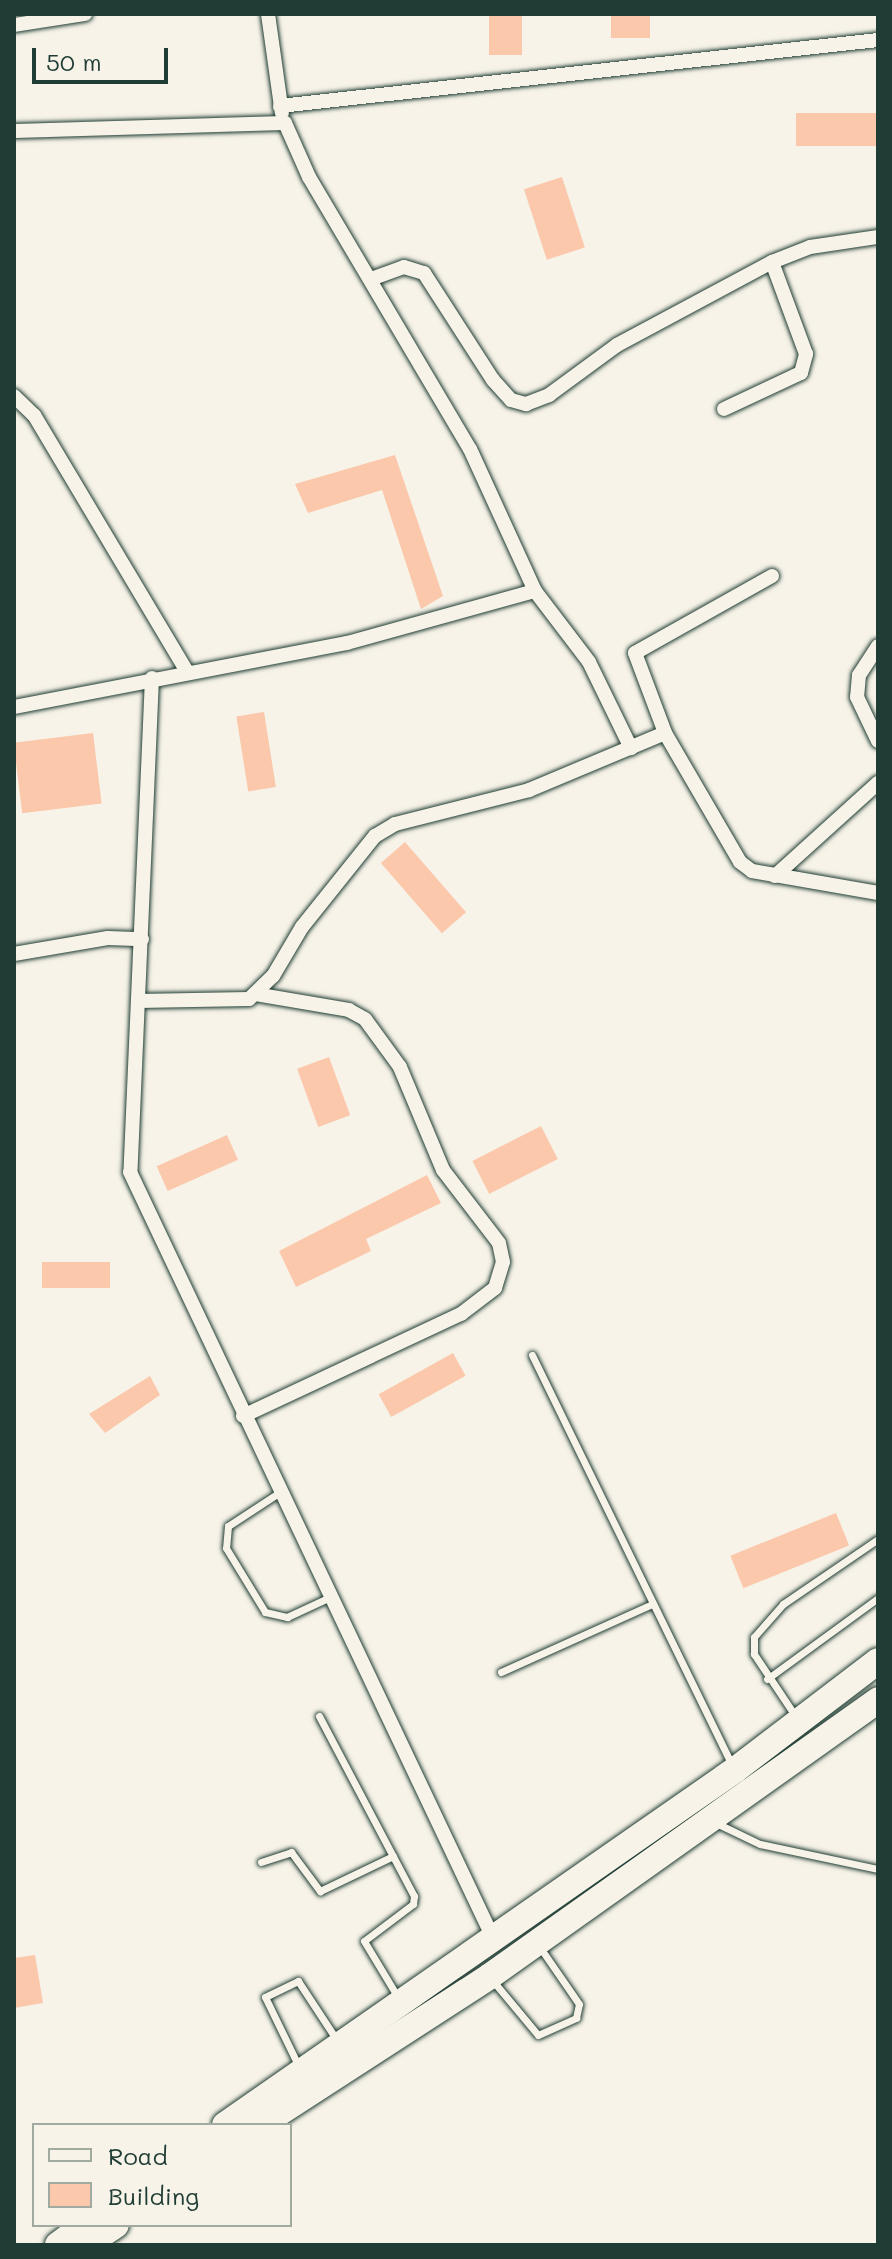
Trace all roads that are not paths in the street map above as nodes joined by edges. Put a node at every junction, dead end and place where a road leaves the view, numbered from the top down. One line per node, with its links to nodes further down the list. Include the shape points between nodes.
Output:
1 (85, 14): 3 (street)
2 (268, 14): 5 (street)
3 (14, 25)
4 (878, 40): 5 (street)
5 (280, 106): 6 (street)
6 (285, 123): 7 (street); 10 (street, via 309,177)
7 (14, 131)
8 (878, 237): 9 (street, via 810,247)
9 (772, 262): 10 (street, via 617,345 549,395 526,404 511,400 493,380 424,273 404,267); 12 (street, via 806,354 801,373)
10 (371, 279): 14 (street, via 470,449)
11 (14, 396): 16 (street, via 34,415)
12 (724, 409)
13 (772, 576): 19 (street, via 639,647 635,653)
14 (535, 591): 16 (street, via 347,643); 21 (street, via 589,662)
15 (878, 646): 20 (street, via 859,675 857,697)
16 (186, 670): 17 (street)
17 (152, 678): 18 (street); 25 (street)
18 (14, 707)
19 (665, 733): 21 (street); 23 (street, via 740,862)
20 (878, 741)
21 (631, 748): 27 (street, via 529,790 395,824 375,836)
22 (878, 783): 23 (street)
23 (775, 876): 24 (street)
24 (878, 893)
25 (142, 939): 26 (street, via 108,938); 28 (street)
26 (14, 954)
27 (255, 994): 28 (street, via 226,1002); 30 (street, via 349,1010 365,1019 400,1067 443,1170 499,1243 503,1262 495,1288 461,1314)
28 (138, 1001): 30 (street, via 130,1172)
29 (532, 1355): 35 (lane, via 622,1533)
30 (243, 1416): 31 (street)
31 (280, 1492): 33 (street); 33 (lane, via 228,1526 226,1548 265,1612 287,1617)
32 (878, 1539): 38 (lane, via 767,1618 754,1637 754,1654)
33 (330, 1597): 47 (street)
34 (878, 1598): 38 (lane)
35 (650, 1605): 37 (lane); 42 (lane)
36 (878, 1661): 41 (highway)
37 (501, 1672)
38 (767, 1679): 41 (lane)
39 (878, 1700): 43 (highway)
40 (319, 1716): 44 (lane)
41 (800, 1722): 42 (highway)
42 (735, 1770): 47 (highway)
43 (712, 1821): 46 (lane, via 760,1844); 48 (highway)
44 (393, 1856): 45 (lane, via 320,1891 291,1852); 50 (lane, via 415,1900 364,1941)
45 (261, 1862)
46 (878, 1869)
47 (494, 1940): 50 (highway)
48 (537, 1943): 49 (highway); 49 (lane, via 579,2004 576,2018 546,2036 532,2033)
49 (490, 1976): 51 (highway)
50 (402, 2005): 51 (highway)
51 (351, 2050): 52 (highway); 52 (lane, via 293,1979 264,2002); 54 (highway)
52 (302, 2073): 53 (highway)
53 (228, 2123)
54 (262, 2123)
55 (82, 2227): 58 (highway)
56 (113, 2227): 59 (highway)
57 (123, 2227): 60 (highway)
58 (58, 2245)
59 (86, 2245)
60 (106, 2245)

